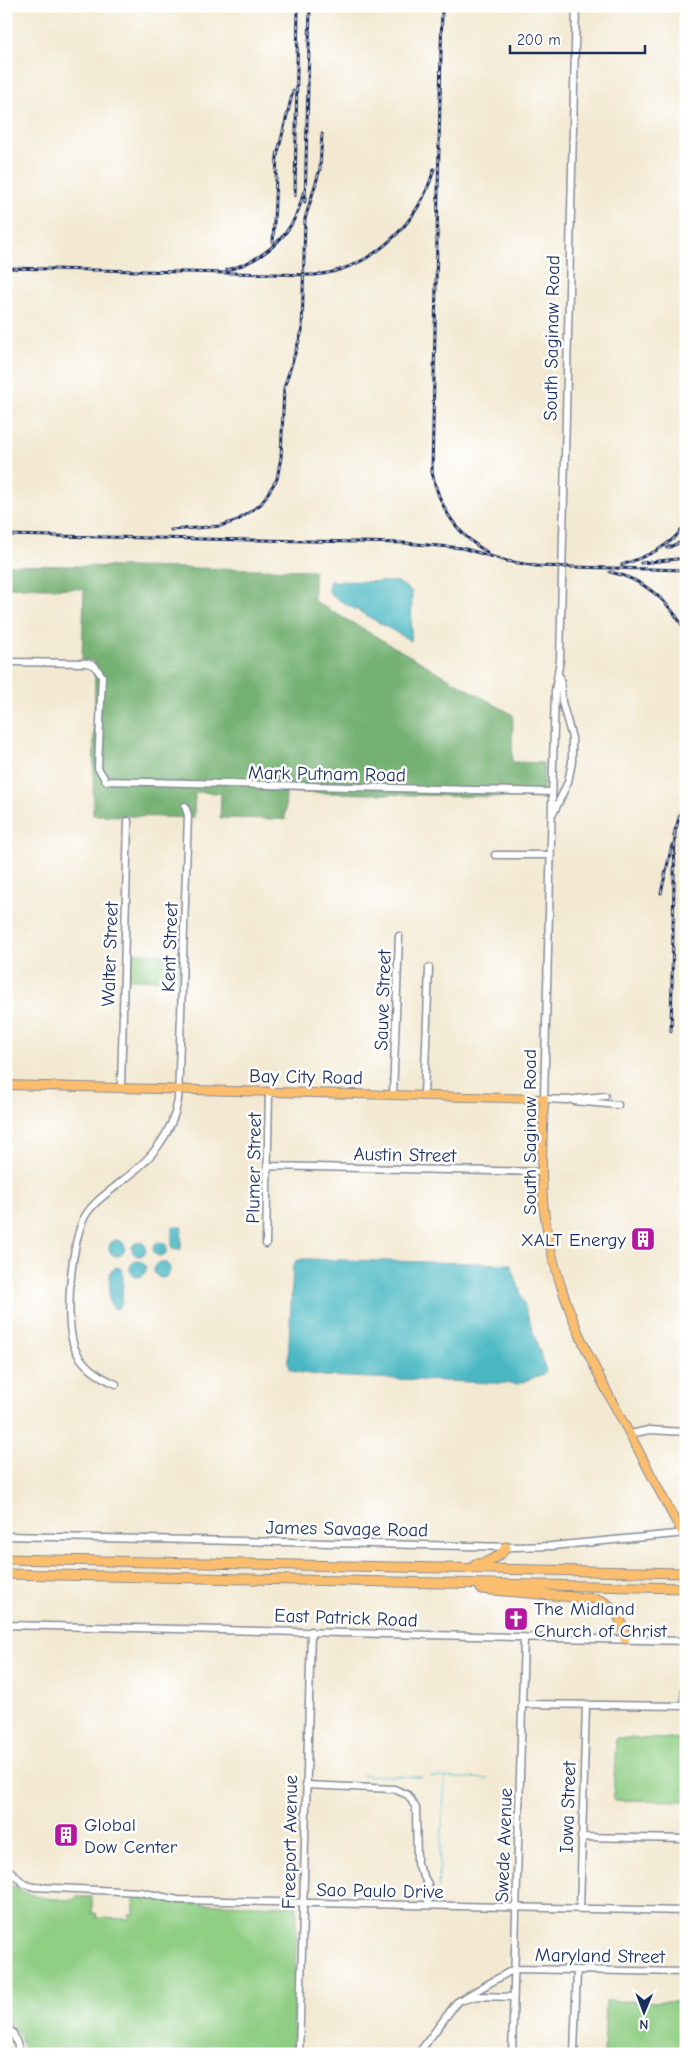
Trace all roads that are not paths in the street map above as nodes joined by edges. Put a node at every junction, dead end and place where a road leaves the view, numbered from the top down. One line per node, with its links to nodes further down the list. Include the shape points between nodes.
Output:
1 (576, 6): 3 (street, South Saginaw Road)
2 (6, 662): 4 (street, Mark Putnam Road, via 87,663 99,669 102,676 98,768 106,781)
3 (559, 671): 4 (street, South Saginaw Road, via 555,691); 6 (street, South Saginaw Road, via 562,702 572,738 572,762 568,782)
4 (552, 792): 6 (street, South Saginaw Road)
5 (185, 806): 16 (street, Kent Street, via 188,815)
6 (553, 814): 11 (street, South Saginaw Road)
7 (7, 820): 9 (street)
8 (128, 821): 15 (street, Walter Street)
9 (6, 851)
10 (496, 855): 11 (street)
11 (551, 855): 21 (street, South Saginaw Road)
12 (399, 936): 18 (street, Sauve Street)
13 (429, 968): 19 (street)
14 (6, 1085): 15 (main road, Bay City Road)
15 (121, 1088): 16 (main road, Bay City Road)
16 (178, 1089): 17 (main road, Bay City Road); 27 (street, Kent Street, via 176,1115 164,1140 139,1168 100,1198 85,1216 76,1239 72,1259 71,1336 84,1364 98,1376)
17 (269, 1092): 18 (main road, Bay City Road); 24 (street, Plumer Street)
18 (393, 1095): 19 (main road, Bay City Road)
19 (424, 1095): 21 (main road, Bay City Road)
20 (605, 1096): 22 (street, Bay City Road)
21 (544, 1099): 22 (street, Bay City Road); 25 (main road, South Saginaw Road)
22 (566, 1100): 23 (street)
23 (618, 1105)
24 (268, 1166): 25 (street, Austin Street); 26 (street, Plumer Street)
25 (542, 1172): 29 (main road, South Saginaw Road, via 546,1223 561,1288 583,1346)
26 (266, 1244)
27 (116, 1384)
28 (686, 1432): 29 (street, via 649,1430)
29 (630, 1434): 30 (main road, South Saginaw Road)
30 (685, 1535): 32 (street, James Savage Road)
31 (6, 1536): 32 (street, James Savage Road)
32 (506, 1547): 34 (highway, via 486,1563)
33 (6, 1559): 34 (highway)
34 (442, 1568): 35 (highway)
35 (686, 1573)
36 (6, 1574): 37 (highway)
37 (383, 1581): 38 (highway); 42 (highway, via 594,1598 614,1610 621,1620)
38 (686, 1588)
39 (6, 1625): 40 (street, East Patrick Road)
40 (311, 1631): 41 (street, East Patrick Road); 48 (street, Freeport Avenue)
41 (524, 1637): 42 (street, East Patrick Road); 45 (street, Swede Avenue)
42 (625, 1640): 43 (street, East Patrick Road)
43 (686, 1640)
44 (686, 1649): 47 (street)
45 (522, 1704): 46 (street); 54 (street, Swede Avenue)
46 (586, 1705): 47 (street); 49 (street, Iowa Street)
47 (685, 1706)
48 (306, 1784): 52 (street, Freeport Avenue); 53 (street, via 394,1789 408,1795 416,1808 417,1864 428,1884)
49 (581, 1838): 50 (street); 55 (street, Iowa Street)
50 (686, 1839)
51 (6, 1867): 52 (street, Sao Paulo Drive, via 24,1884 34,1888 146,1892 178,1900)
52 (303, 1903): 53 (street, Sao Paulo Drive); 64 (street, Freeport Avenue)
53 (428, 1905): 54 (street, Sao Paulo Drive)
54 (516, 1908): 55 (street, Sao Paulo Drive); 57 (street, Swede Avenue)
55 (580, 1909): 56 (street, Sao Paulo Drive)
56 (686, 1911)
57 (514, 1969): 58 (street, Maryland Street); 60 (street, Swede Avenue); 61 (street)
58 (576, 1970): 59 (street, Maryland Street); 67 (street)
59 (686, 1972)
60 (513, 1997): 61 (street, via 477,1996); 66 (street, Swede Avenue)
61 (457, 2002): 65 (street)
62 (6, 2026): 63 (street, via 13,2033)
63 (21, 2054)
64 (299, 2054)
65 (418, 2054)
66 (512, 2054)
67 (574, 2054)

